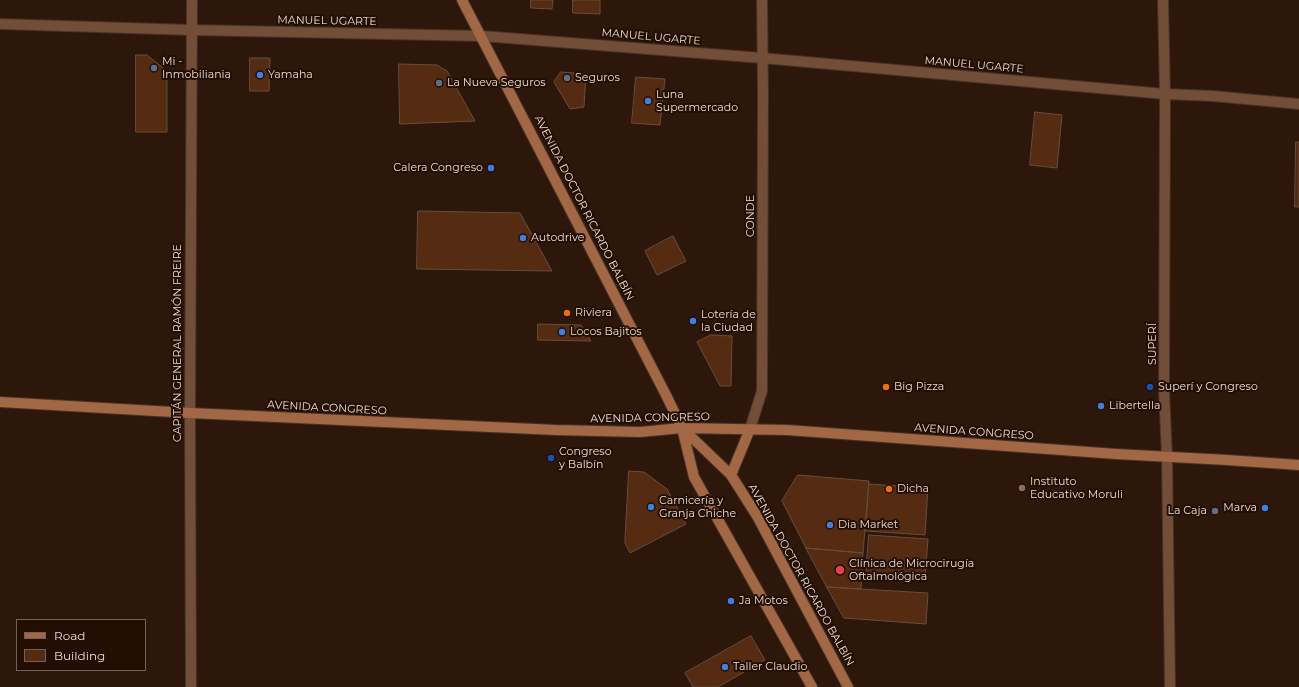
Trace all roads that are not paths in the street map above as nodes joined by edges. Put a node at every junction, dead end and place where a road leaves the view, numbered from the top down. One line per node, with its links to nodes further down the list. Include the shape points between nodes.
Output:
1 (192, 0): 6 (street, CAPITÁN GENERAL RAMÓN FREIRE)
2 (462, 0): 7 (main road, AVENIDA DOCTOR RICARDO BALBÍN)
3 (762, 0): 8 (street, CONDE)
4 (1163, 0): 9 (street, SUPERÍ)
5 (0, 24): 6 (street, MANUEL UGARTE)
6 (192, 30): 7 (street, MANUEL UGARTE); 12 (street, CAPITÁN GENERAL RAMÓN FREIRE)
7 (482, 36): 8 (street, MANUEL UGARTE); 13 (main road, AVENIDA DOCTOR RICARDO BALBÍN)
8 (762, 58): 9 (street, MANUEL UGARTE); 14 (street, CONDE, via 762,391)
9 (1165, 94): 10 (street, MANUEL UGARTE); 15 (street, SUPERÍ, via 1164,390)
10 (1299, 104)
11 (0, 402): 12 (main road, AVENIDA CONGRESO)
12 (190, 413): 13 (main road, AVENIDA CONGRESO, via 556,430 640,432); 18 (street, CAPITÁN GENERAL RAMÓN FREIRE)
13 (682, 428): 14 (main road, AVENIDA CONGRESO); 17 (main road, AVENIDA DOCTOR RICARDO BALBÍN); 19 (main road, AVENIDA DOCTOR RICARDO BALBÍN, via 694,477)
14 (750, 429): 15 (main road, AVENIDA CONGRESO); 17 (main road)
15 (1167, 457): 16 (main road, AVENIDA CONGRESO); 21 (street, SUPERÍ)
16 (1299, 465)
17 (731, 475): 20 (main road, AVENIDA DOCTOR RICARDO BALBÍN, via 757,516)
18 (191, 687)
19 (812, 687)
20 (848, 687)
21 (1170, 687)

